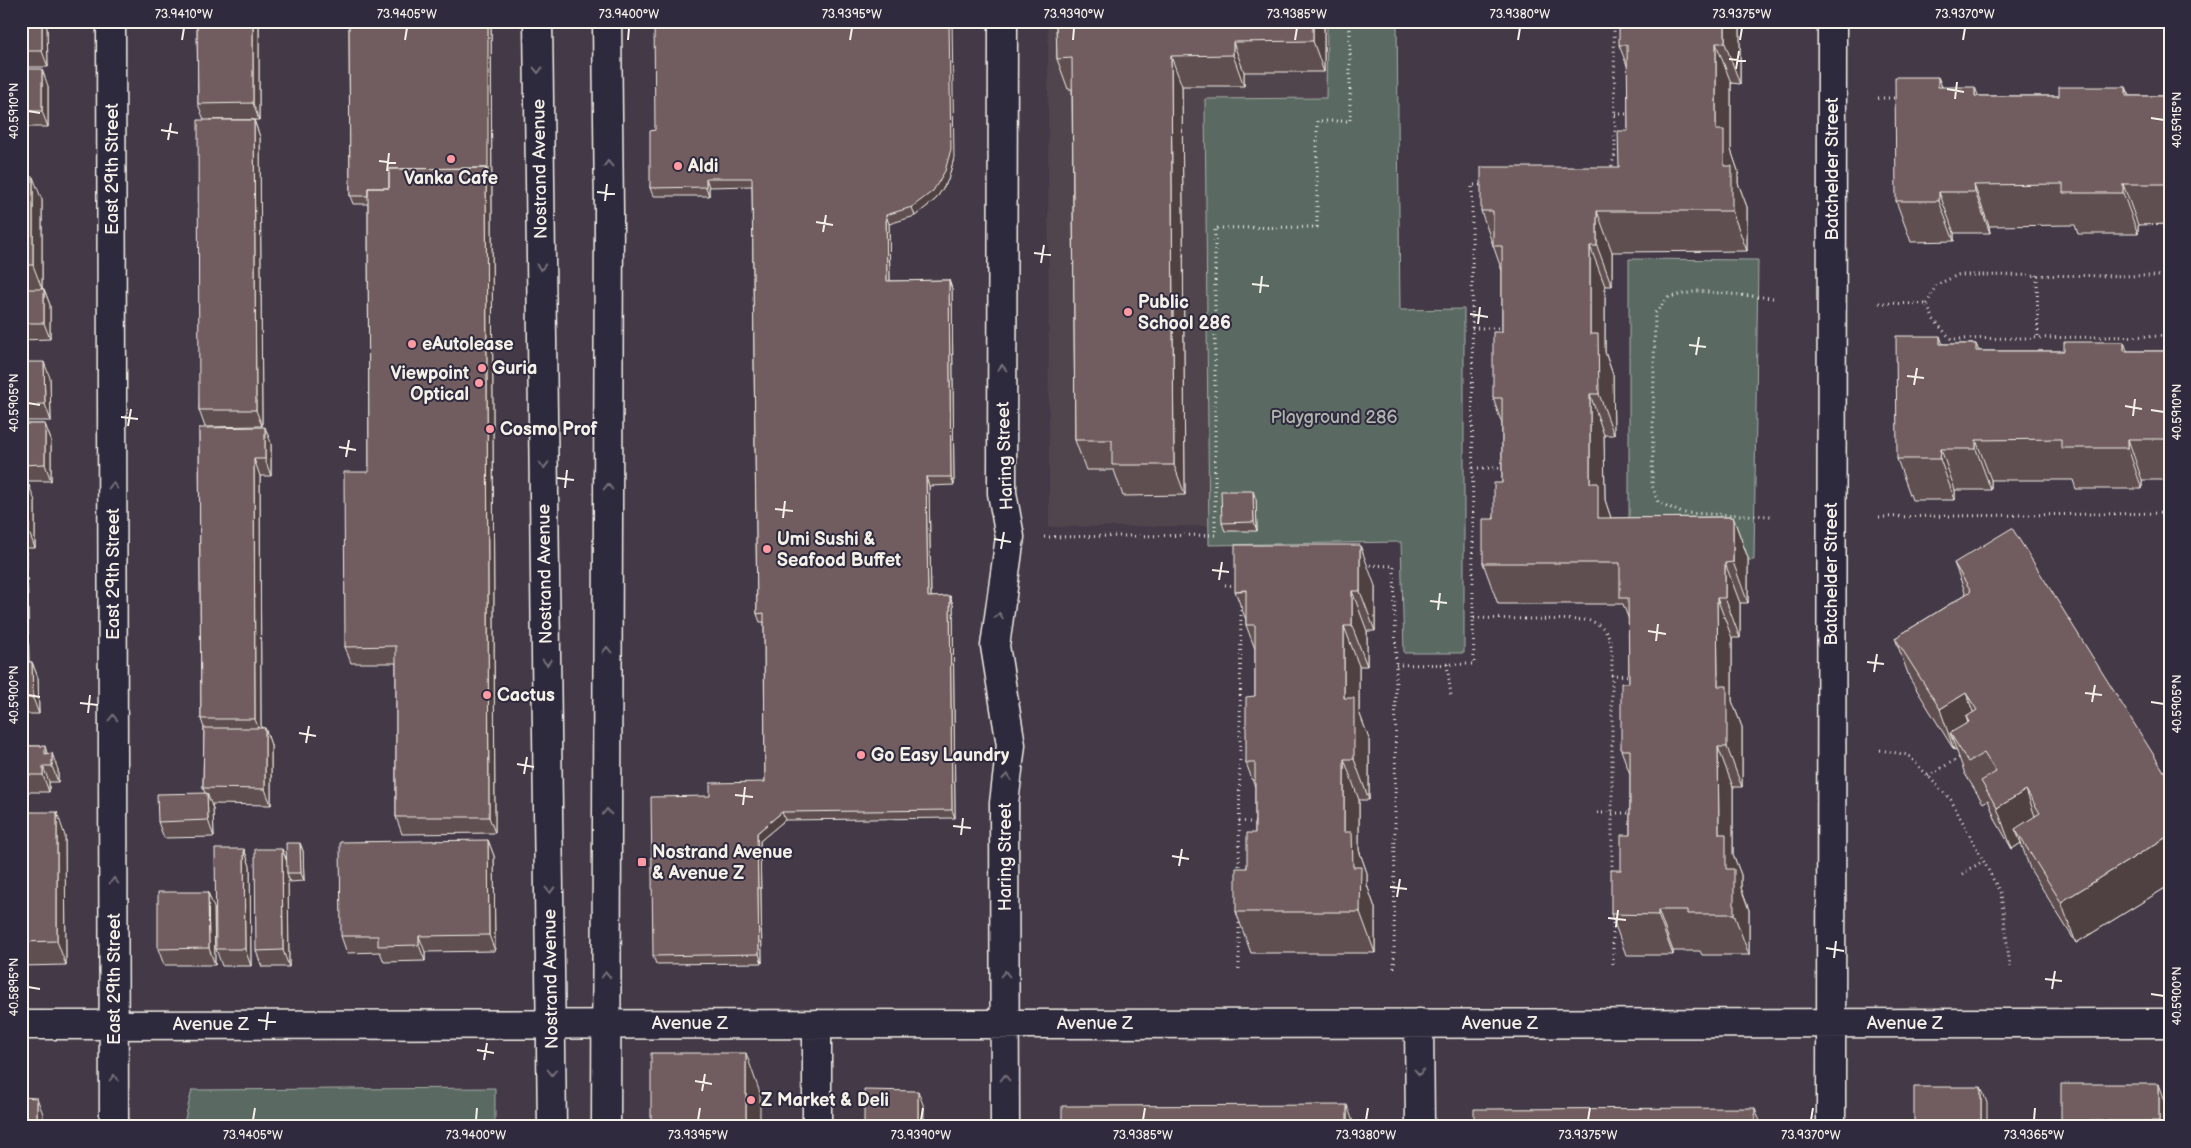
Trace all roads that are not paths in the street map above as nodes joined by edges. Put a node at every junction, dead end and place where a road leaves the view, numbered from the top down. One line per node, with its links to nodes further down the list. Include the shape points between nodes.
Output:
1 (111, 21): 13 (street, East 29th Street, one-way to 1)
2 (538, 21): 10 (street, Nostrand Avenue, one-way to 10)
3 (607, 21): 11 (street, one-way to 3)
4 (1002, 21): 7 (street, Haring Street, one-way to 4, via 1004,803 1011,745 995,646 1010,537 1002,493)
5 (1832, 21): 9 (street, Batchelder Street)
6 (2170, 1022): 9 (street, Avenue Z)
7 (1005, 1023): 8 (street, Avenue Z); 12 (street, Avenue Z); 19 (street, Haring Street, one-way to 7)
8 (1419, 1023): 9 (street, Avenue Z); 20 (street, one-way to 20)
9 (1831, 1023): 21 (street, Batchelder Street)
10 (552, 1024): 11 (street, Avenue Z); 13 (street, Avenue Z); 16 (street, Nostrand Avenue, one-way to 16)
11 (606, 1024): 12 (street, Avenue Z); 17 (street)
12 (817, 1024): 18 (street)
13 (114, 1025): 14 (street, Avenue Z); 15 (street, East 29th Street, one-way to 13)
14 (21, 1026)
15 (114, 1127)
16 (552, 1127)
17 (606, 1127)
18 (817, 1127)
19 (1006, 1127)
20 (1420, 1127)
21 (1831, 1127)

